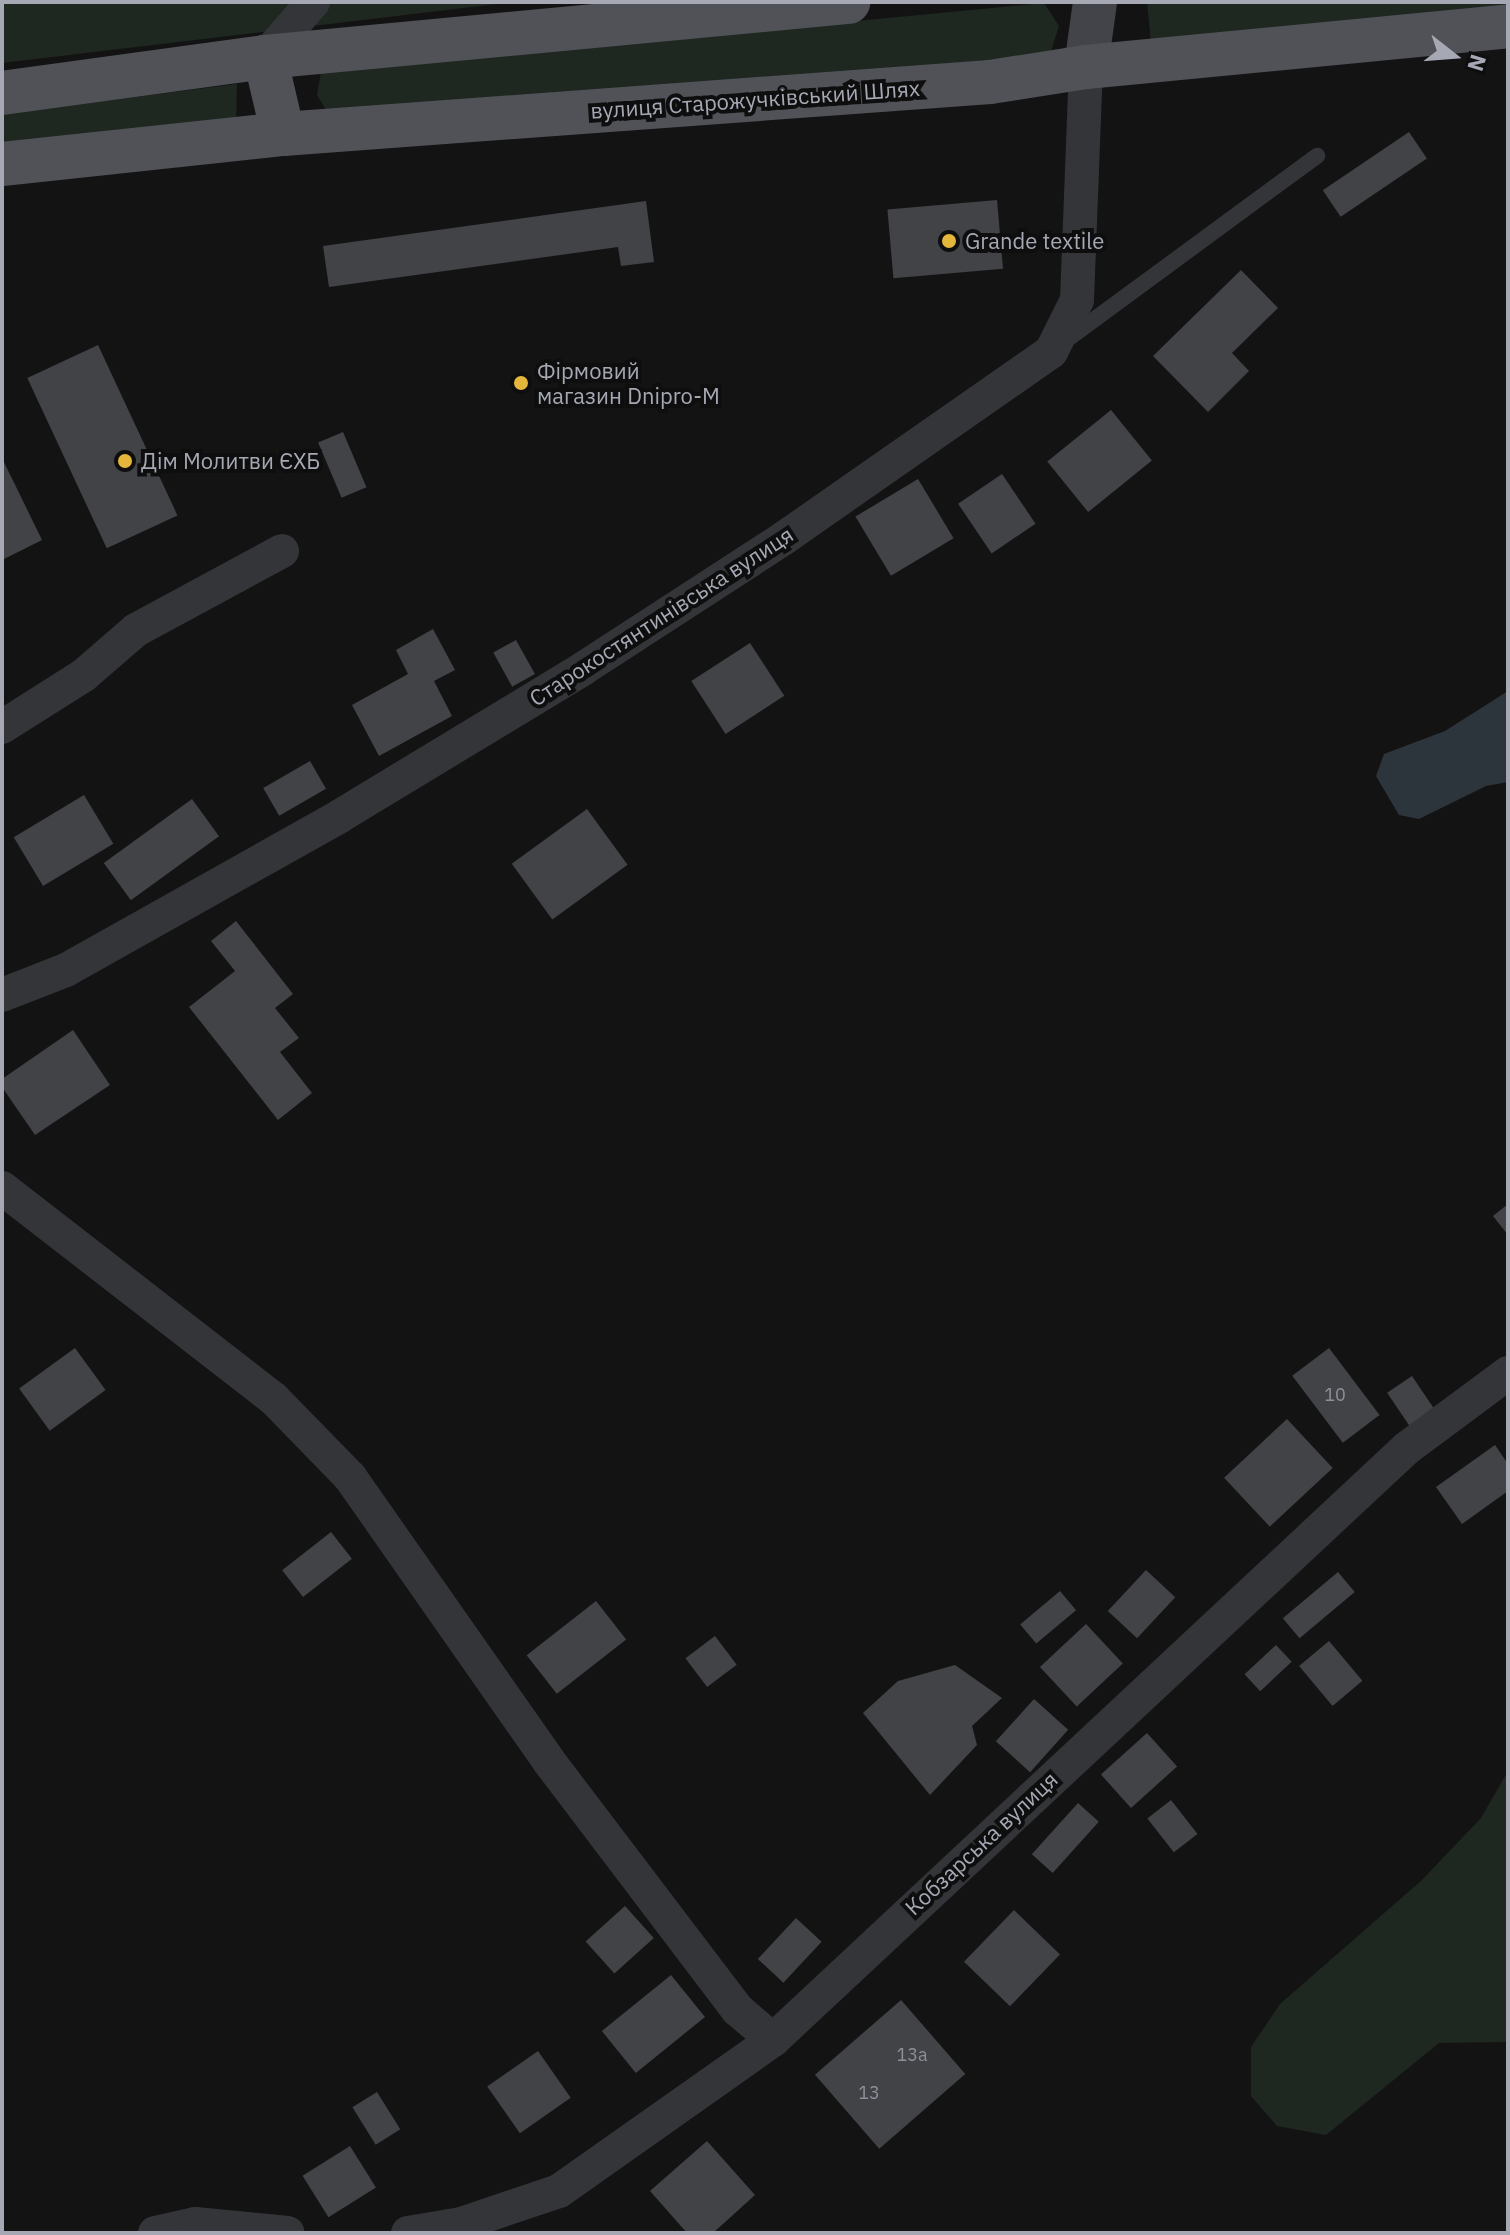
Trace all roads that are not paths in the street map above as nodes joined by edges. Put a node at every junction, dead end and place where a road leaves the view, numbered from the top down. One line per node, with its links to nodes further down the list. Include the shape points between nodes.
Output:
1 (313, 2): 5 (street)
2 (848, 2): 5 (main road)
3 (1095, 2): 6 (main road)
4 (1508, 26): 6 (main road, вулиця Старожучківський Шлях)
5 (265, 57): 7 (main road); 8 (main road)
6 (1086, 67): 8 (main road, вулиця Старожучківський Шлях, via 990,82); 11 (street, Старокостянтинівська вулиця, via 1077,300)
7 (2, 93)
8 (283, 134): 10 (main road, вулиця Старожучківський Шлях)
9 (1317, 156): 11 (lane)
10 (2, 164)
11 (1051, 352): 14 (street, Старокостянтинівська вулиця, via 784,538 584,668 244,870 66,970)
12 (282, 551): 13 (street, via 136,630 84,675)
13 (2, 727)
14 (2, 995)
15 (2, 1188): 17 (street, via 274,1399 350,1477 558,1773 738,2010)
16 (1508, 1373): 17 (street, Кобзарська вулиця, via 1407,1448)
17 (773, 2040): 20 (street, Кобзарська вулиця, via 559,2191 461,2224)
18 (155, 2233): 19 (street, via 195,2224)
19 (288, 2233)
20 (408, 2233)

